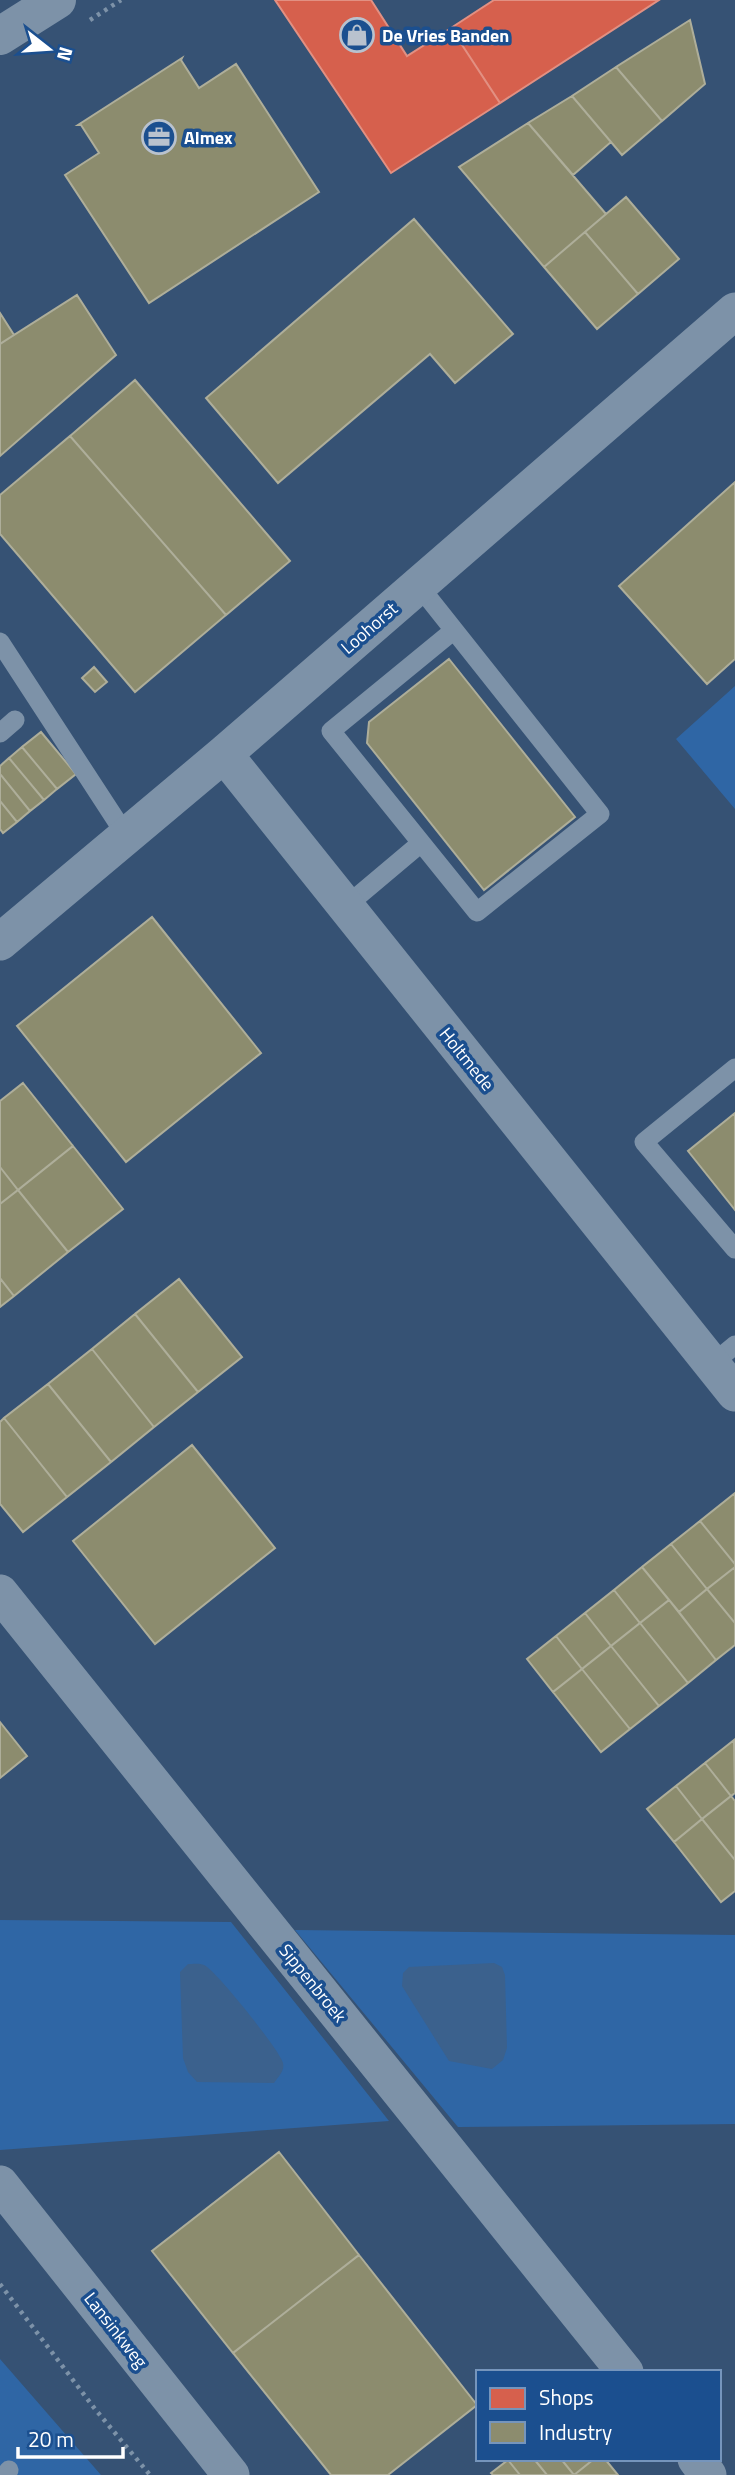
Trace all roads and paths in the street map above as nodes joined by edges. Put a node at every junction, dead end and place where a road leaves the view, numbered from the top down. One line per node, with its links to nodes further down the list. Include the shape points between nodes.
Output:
1 (57, 0): 2 (street)
2 (0, 36)
3 (735, 311): 4 (street, Loohorst)
4 (419, 586): 5 (lane); 7 (street, Loohorst)
5 (453, 631): 9 (lane, via 331,731); 9 (lane, via 600,814 477,912)
6 (0, 642): 8 (lane)
7 (224, 754): 8 (street, Loohorst); 10 (street, Holtmede)
8 (127, 837): 11 (street, Loohorst)
9 (421, 843): 10 (lane)
10 (345, 907): 14 (street, Holtmede)
11 (0, 942)
12 (735, 1068): 13 (lane, via 645,1142)
13 (735, 1250)
14 (723, 1354): 15 (street, Holtmede)
15 (735, 1393)
16 (0, 1594): 19 (street, Sippenbroek)
17 (0, 2185): 21 (street, Lansinkweg)
18 (0, 2284): 20 (path)
19 (623, 2370)
20 (150, 2475)
21 (231, 2475)

